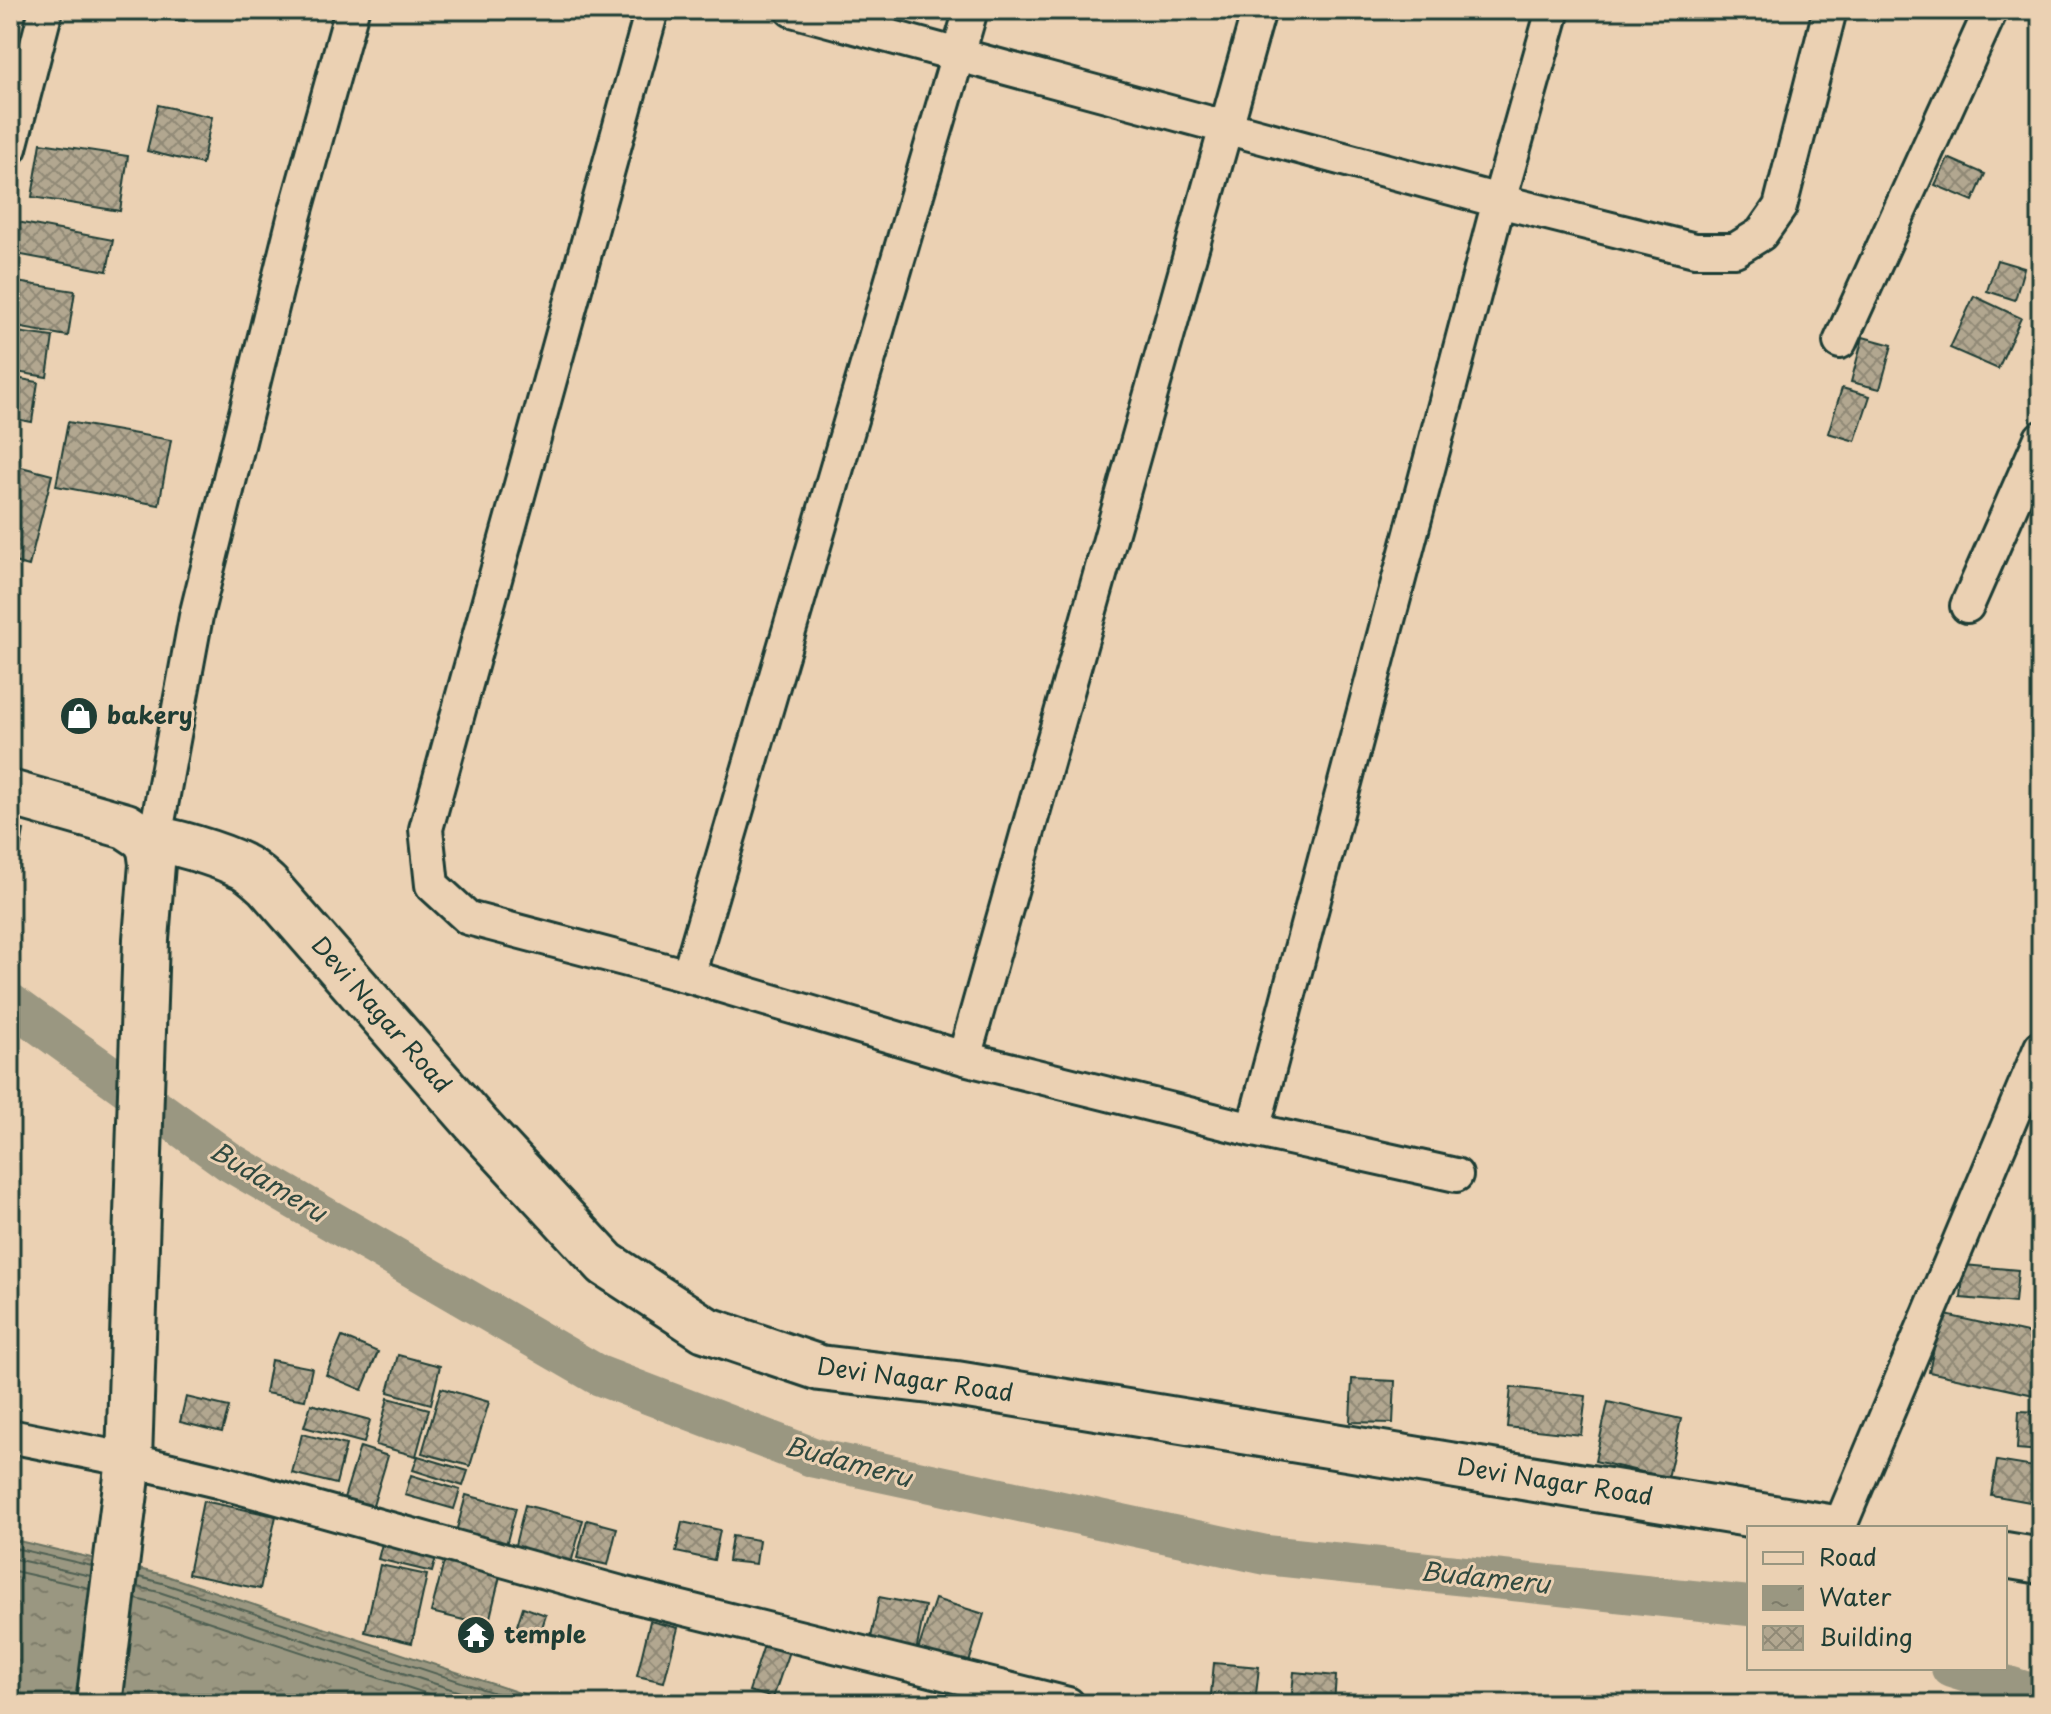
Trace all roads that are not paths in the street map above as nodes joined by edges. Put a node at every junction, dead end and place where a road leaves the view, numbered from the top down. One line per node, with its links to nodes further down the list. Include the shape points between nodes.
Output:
1 (46, 10): 12 (street)
2 (352, 10): 18 (street, via 295,214 196,616)
3 (652, 10): 19 (street, via 426,829 432,885 468,918)
4 (792, 10): 10 (street)
5 (971, 10): 10 (street)
6 (1259, 10): 11 (street)
7 (1553, 10): 13 (street)
8 (1830, 10): 13 (street, via 1780,207 1761,234 1735,250 1695,250)
9 (1991, 10): 14 (street)
10 (959, 54): 11 (street); 19 (street)
11 (1227, 128): 13 (street); 21 (street)
12 (10, 148)
13 (1499, 201): 22 (street)
14 (1840, 342)
15 (2041, 438): 16 (street)
16 (1967, 606)
17 (10, 793): 18 (street, Devi Nagar Road, via 126,826)
18 (150, 842): 25 (street); 26 (street, Devi Nagar Road, via 214,855 243,866 267,885 606,1264 705,1329 820,1368 956,1384)
19 (688, 976): 21 (street)
20 (2041, 1047): 27 (street)
21 (964, 1058): 22 (street)
22 (1253, 1130): 23 (street)
23 (1456, 1175)
24 (10, 1436): 25 (street)
25 (129, 1460): 30 (street); 31 (street, via 625,1594)
26 (1824, 1526)
27 (1837, 1526)
28 (2007, 1555): 29 (street)
29 (2041, 1561)
30 (99, 1704)
31 (1068, 1704)

